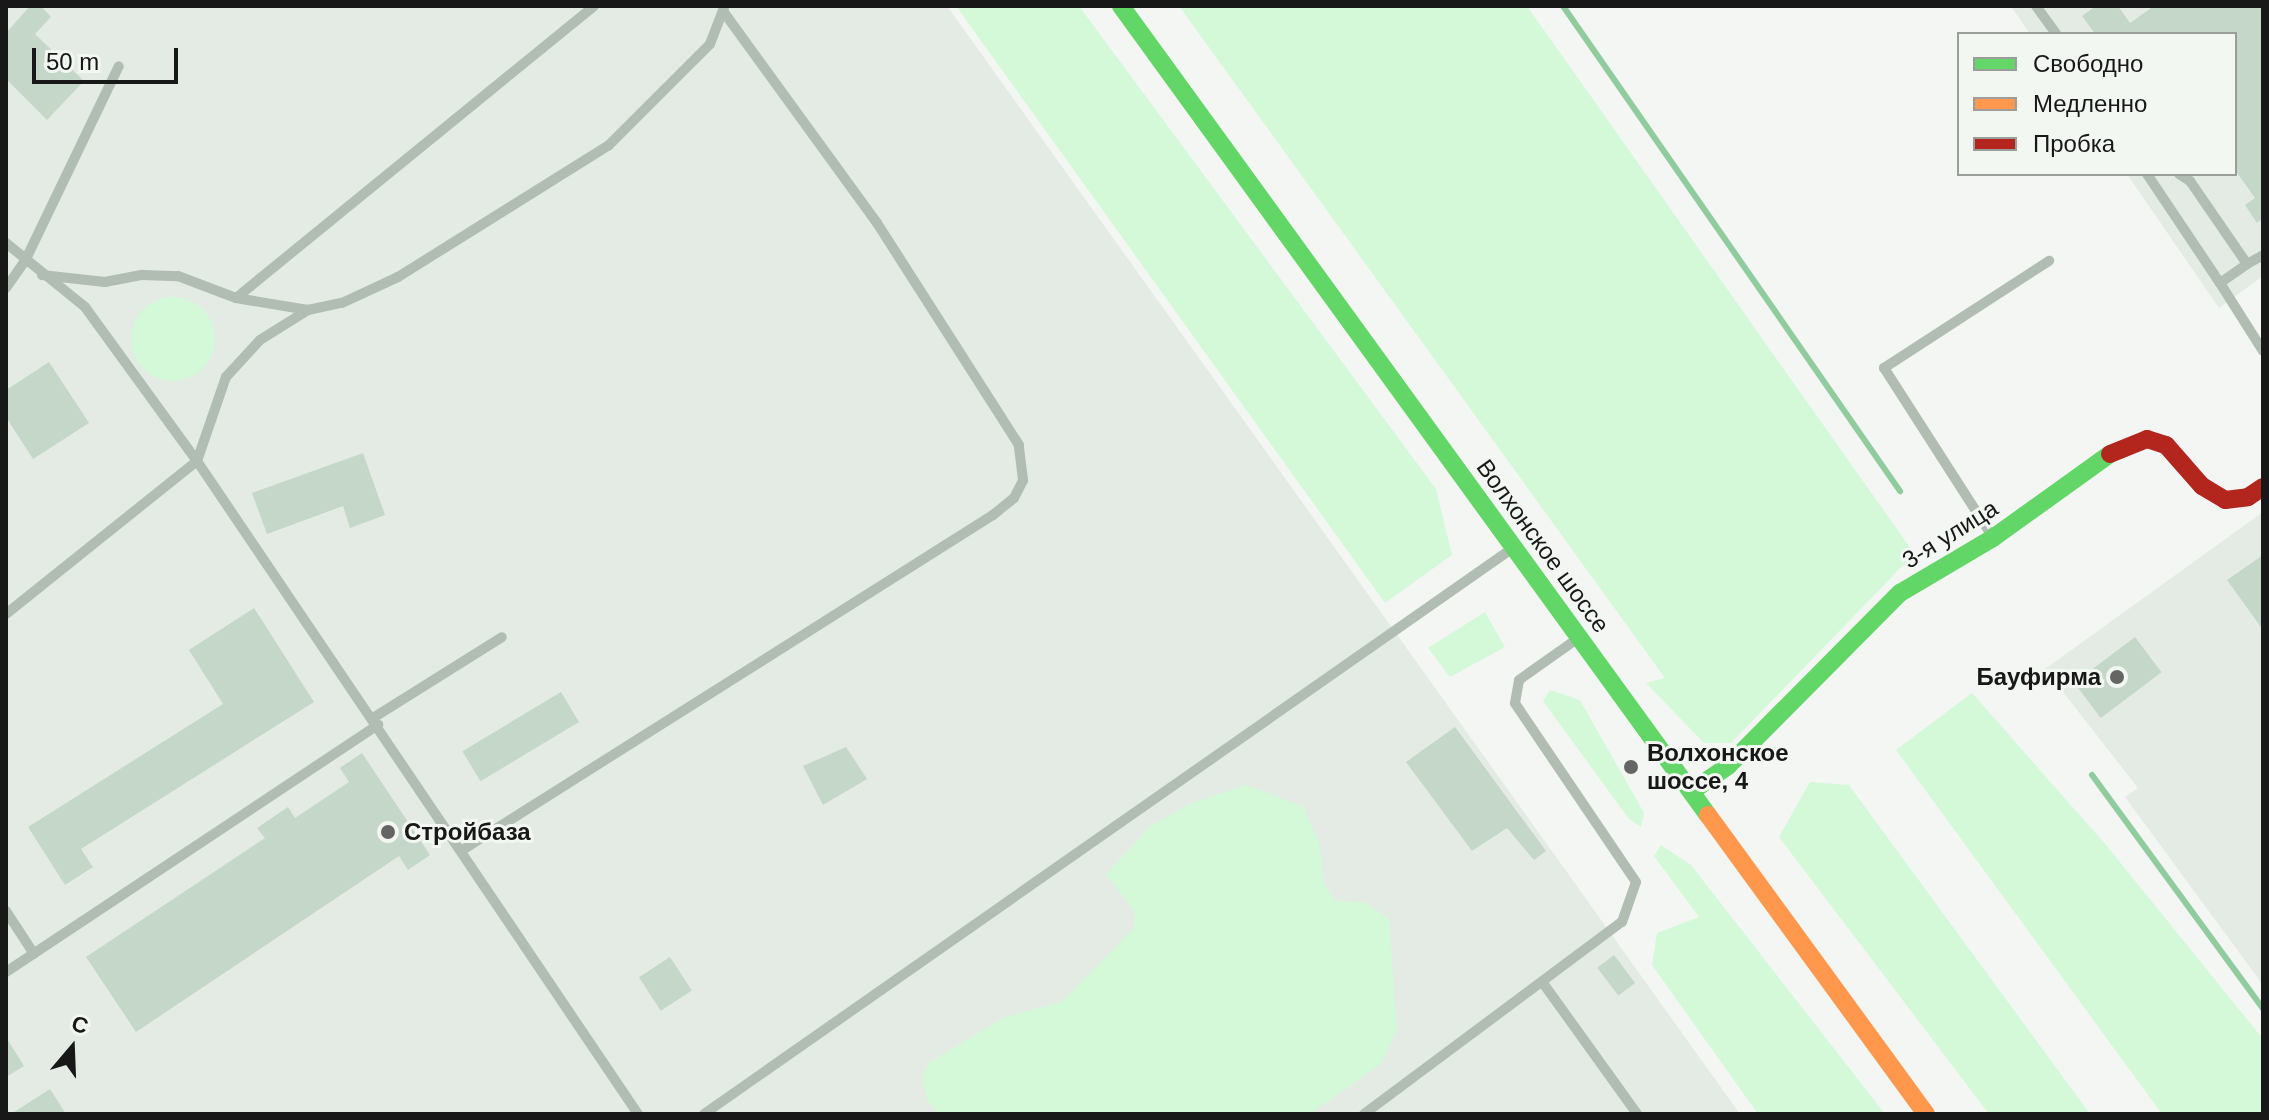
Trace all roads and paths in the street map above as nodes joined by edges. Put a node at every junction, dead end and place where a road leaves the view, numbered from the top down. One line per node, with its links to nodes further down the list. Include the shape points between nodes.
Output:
1 (594, 6): 17 (lane)
2 (1121, 6): 23 (main road, Волхонское шоссе)
3 (2036, 6): 5 (lane)
4 (724, 8): 18 (lane, via 710,44 608,146 398,277 342,303); 29 (lane, via 885,236 1019,445 1023,480 1014,498 993,515)
5 (2055, 32)
6 (119, 66): 11 (lane)
7 (2148, 176): 15 (lane)
8 (2182, 176): 13 (lane)
9 (6, 243): 11 (lane)
10 (2263, 255): 13 (lane)
11 (25, 261): 14 (lane); 16 (lane)
12 (2049, 261): 22 (lane, via 1884,368)
13 (2247, 264): 15 (lane)
14 (40, 274): 17 (lane, via 105,282 178,276); 20 (lane, via 85,307)
15 (2220, 283): 19 (lane)
16 (6, 288)
17 (236, 298): 18 (lane)
18 (308, 310): 20 (lane, via 260,340 226,377)
19 (2263, 351)
20 (197, 461): 24 (lane); 27 (lane)
21 (2263, 487): 22 (main road, 3-я улица, via 2248,497 2225,500 2202,486 2166,445 2147,439 2106,456)
22 (1993, 538): 28 (main road, 3-я улица, via 1900,593 1728,766)
23 (1515, 547): 26 (main road, Волхонское шоссе); 35 (lane)
24 (6, 614)
25 (502, 637): 27 (lane)
26 (1580, 637): 28 (main road, Волхонское шоссе); 33 (lane, via 1519,680 1515,703 1636,882 1622,922)
27 (376, 722): 29 (lane); 31 (lane)
28 (1692, 791): 38 (main road, Волхонское шоссе)
29 (464, 849): 34 (lane)
30 (6, 911): 31 (lane)
31 (34, 954): 32 (lane)
32 (6, 972)
33 (1543, 983): 36 (lane); 37 (lane)
34 (638, 1114)
35 (704, 1114)
36 (1364, 1114)
37 (1637, 1114)
38 (1926, 1114)

